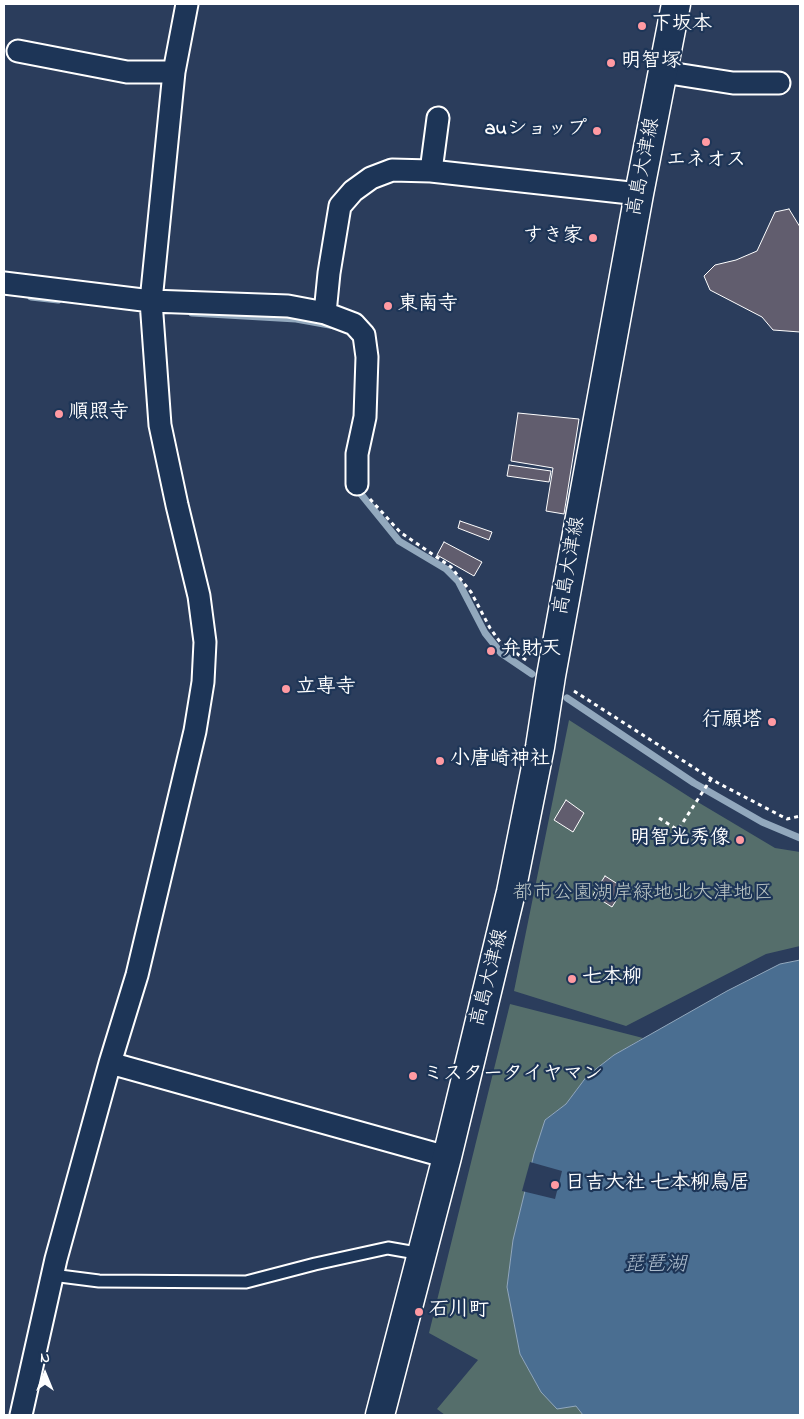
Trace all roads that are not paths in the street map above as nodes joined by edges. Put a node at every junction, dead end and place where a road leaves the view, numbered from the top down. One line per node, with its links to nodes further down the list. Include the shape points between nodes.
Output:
1 (187, 4): 4 (street)
2 (676, 4): 5 (main road, 高島大津線)
3 (18, 51): 4 (street, via 127,72)
4 (174, 72): 11 (street)
5 (663, 72): 6 (street, via 733,83); 9 (main road, 高島大津線)
6 (779, 83)
7 (438, 118): 8 (street)
8 (431, 171): 9 (street); 12 (street, via 392,170 353,191 340,206)
9 (639, 194): 15 (main road, 高島大津線, via 540,747 511,892)
10 (4, 283): 11 (street)
11 (150, 301): 12 (street, via 288,306); 14 (street, via 160,425 199,596 205,642 200,705 137,975)
12 (325, 313): 13 (street, via 354,324 364,335 367,357 365,417)
13 (356, 484)
14 (110, 1063): 15 (street); 17 (street)
15 (448, 1157): 16 (main road, 高島大津線)
16 (422, 1254): 17 (lane, via 388,1248 246,1282 99,1281); 19 (main road, 高島大津線)
17 (52, 1275): 18 (street)
18 (21, 1415)
19 (380, 1415)

